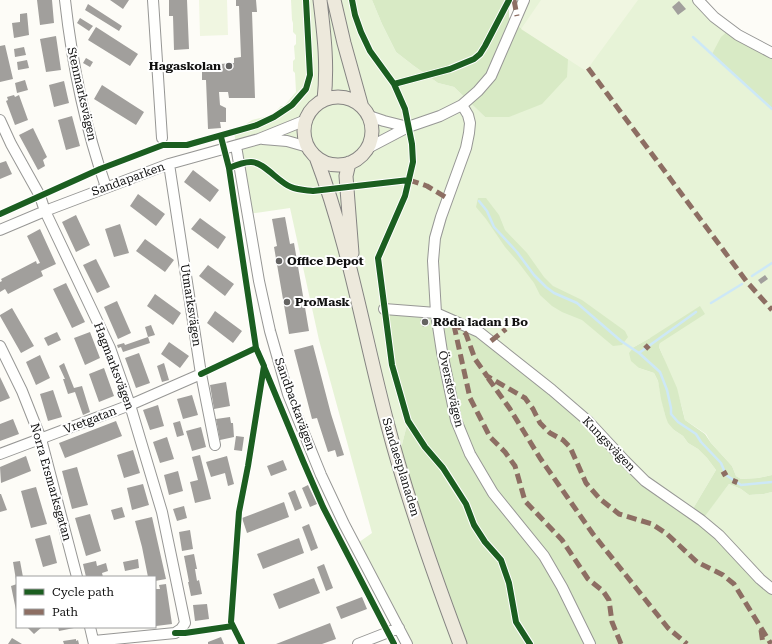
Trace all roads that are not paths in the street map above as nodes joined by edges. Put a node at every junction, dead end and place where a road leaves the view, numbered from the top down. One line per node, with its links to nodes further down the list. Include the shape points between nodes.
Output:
1 (65, 0): 22 (street, Stenmarksvägen, via 75,71)
2 (153, 0): 15 (street)
3 (320, 0): 8 (main road, via 325,42)
4 (334, 0): 9 (main road)
5 (524, 0): 10 (street, via 491,76)
6 (698, 0): 7 (street, via 714,17 738,35)
7 (772, 53)
8 (324, 100): 9 (main road, via 342,97); 13 (main road, via 314,106)
9 (361, 104): 11 (main road)
10 (462, 105): 14 (street); 27 (street, Överstevägen, via 470,123 469,133 435,238 433,261)
11 (369, 116): 14 (street); 18 (main road, via 373,135)
12 (0, 120): 23 (street, Hagmarksvägen, via 40,196)
13 (306, 120): 16 (street, Sandaparken); 19 (main road, via 304,134)
14 (408, 127): 18 (street)
15 (162, 138)
16 (259, 139): 17 (street, Sandaparken); 19 (street, Sandaparken, via 287,140)
17 (236, 146): 21 (street, Sandaparken); 37 (street, Sandbackavägen, via 259,281 288,394 344,524)
18 (368, 148): 20 (main road, via 360,157)
19 (312, 152): 20 (main road, via 330,164); 25 (main road, Sandaesplanaden, via 333,207)
20 (349, 163): 25 (main road, Sandaesplanaden, via 346,176)
21 (169, 164): 22 (street, Sandaparken); 29 (street, Utmarksvägen)
22 (106, 187): 23 (street, Sandaparken)
23 (45, 211): 24 (street, Sandaparken); 30 (street, Hagmarksvägen, via 110,348)
24 (0, 230)
25 (355, 286): 41 (main road, Sandaesplanaden, via 388,426 413,511)
26 (384, 309): 27 (street, Kungsvägen)
27 (436, 313): 35 (street, Kungsvägen, via 479,332 552,390 588,421 645,481 719,535); 42 (street, Överstevägen, via 456,420 470,454 493,493 544,556)
28 (0, 346): 31 (street, Norra Ersmarksgatan)
29 (202, 374): 30 (street, Vretgatan); 32 (street, Utmarksvägen)
30 (130, 405): 31 (street, Vretgatan); 38 (street, Hagmarksvägen, via 162,512 185,623 175,633)
31 (41, 439): 33 (street, Vretgatan); 34 (street, Norra Ersmarksgatan)
32 (215, 445)
33 (0, 454)
34 (77, 576)
35 (772, 589)
36 (90, 628): 38 (street)
37 (399, 628): 39 (street); 40 (street, Sandbackavägen)
38 (94, 643)
39 (358, 644)
40 (407, 644)
41 (460, 644)
42 (590, 644)

